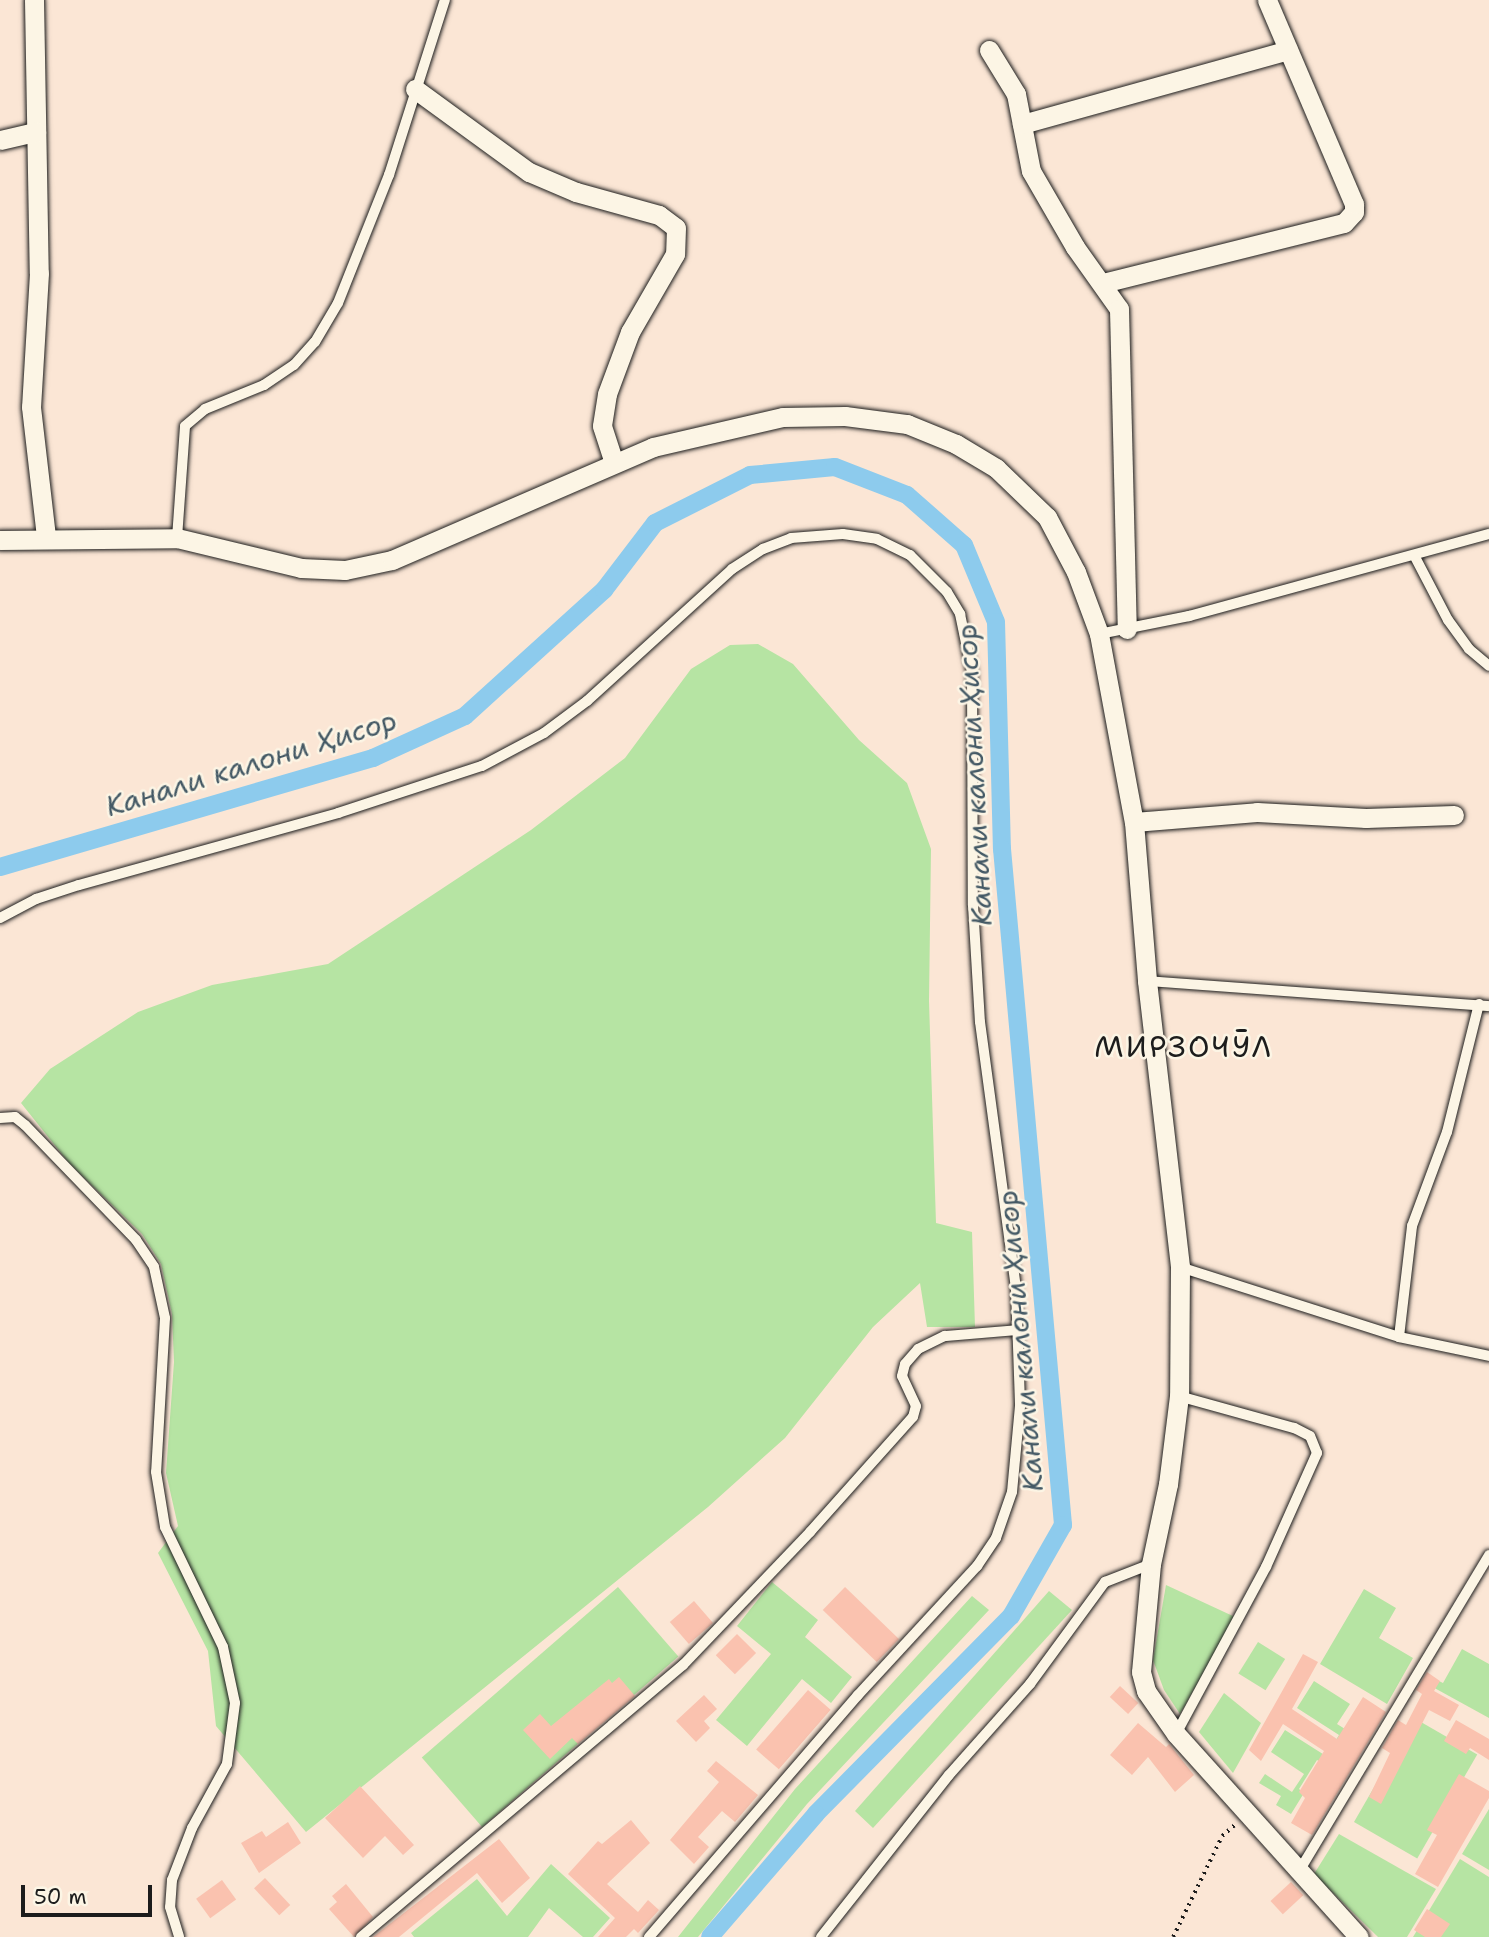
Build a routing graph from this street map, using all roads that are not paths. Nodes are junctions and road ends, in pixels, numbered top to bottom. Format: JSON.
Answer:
{"nodes":[{"id":1,"x":34,"y":0,"type":"edge"},
{"id":2,"x":445,"y":0,"type":"edge"},
{"id":3,"x":1267,"y":0,"type":"edge"},
{"id":4,"x":989,"y":50,"type":"dead end"},
{"id":5,"x":1288,"y":50,"type":"junction"},
{"id":6,"x":415,"y":89,"type":"junction"},
{"id":7,"x":1022,"y":124,"type":"junction"},
{"id":8,"x":36,"y":132,"type":"junction"},
{"id":9,"x":0,"y":140,"type":"edge"},
{"id":10,"x":1103,"y":283,"type":"junction"},
{"id":11,"x":614,"y":462,"type":"junction"},
{"id":12,"x":1489,"y":534,"type":"edge"},
{"id":13,"x":46,"y":536,"type":"junction"},
{"id":14,"x":177,"y":538,"type":"junction"},
{"id":15,"x":0,"y":540,"type":"edge"},
{"id":16,"x":1414,"y":555,"type":"junction"},
{"id":17,"x":1127,"y":629,"type":"junction"},
{"id":18,"x":1099,"y":634,"type":"junction"},
{"id":19,"x":1489,"y":666,"type":"edge"},
{"id":20,"x":1454,"y":815,"type":"dead end"},
{"id":21,"x":1134,"y":822,"type":"junction"},
{"id":22,"x":0,"y":918,"type":"edge"},
{"id":23,"x":1147,"y":981,"type":"junction"},
{"id":24,"x":1484,"y":1005,"type":"edge"},
{"id":25,"x":0,"y":1118,"type":"edge"},
{"id":26,"x":1180,"y":1266,"type":"junction"},
{"id":27,"x":1018,"y":1330,"type":"junction"},
{"id":28,"x":1399,"y":1337,"type":"junction"},
{"id":29,"x":1489,"y":1356,"type":"edge"},
{"id":30,"x":1179,"y":1396,"type":"junction"},
{"id":31,"x":1489,"y":1555,"type":"edge"},
{"id":32,"x":1151,"y":1564,"type":"junction"},
{"id":33,"x":1176,"y":1734,"type":"junction"},
{"id":34,"x":1297,"y":1873,"type":"junction"},
{"id":35,"x":179,"y":1937,"type":"edge"},
{"id":36,"x":361,"y":1937,"type":"edge"},
{"id":37,"x":649,"y":1937,"type":"edge"},
{"id":38,"x":821,"y":1937,"type":"edge"},
{"id":39,"x":1359,"y":1937,"type":"edge"}],
"edges":[{"from":1,"to":8,"type":"street"},
{"from":2,"to":6,"type":"lane"},
{"from":3,"to":5,"type":"street"},
{"from":4,"to":7,"type":"street"},
{"from":5,"to":7,"type":"street"},
{"from":5,"to":10,"type":"street"},
{"from":6,"to":11,"type":"street"},
{"from":6,"to":14,"type":"lane"},
{"from":7,"to":10,"type":"street"},
{"from":8,"to":9,"type":"street"},
{"from":8,"to":13,"type":"street"},
{"from":10,"to":17,"type":"street"},
{"from":11,"to":14,"type":"street"},
{"from":11,"to":18,"type":"street"},
{"from":12,"to":16,"type":"lane"},
{"from":13,"to":14,"type":"street"},
{"from":13,"to":15,"type":"street"},
{"from":16,"to":17,"type":"lane"},
{"from":16,"to":19,"type":"lane"},
{"from":17,"to":18,"type":"lane"},
{"from":18,"to":21,"type":"street"},
{"from":20,"to":21,"type":"street"},
{"from":21,"to":23,"type":"street"},
{"from":22,"to":27,"type":"lane"},
{"from":23,"to":24,"type":"lane"},
{"from":23,"to":26,"type":"street"},
{"from":24,"to":28,"type":"lane"},
{"from":25,"to":35,"type":"lane"},
{"from":26,"to":28,"type":"lane"},
{"from":26,"to":30,"type":"street"},
{"from":27,"to":36,"type":"lane"},
{"from":27,"to":37,"type":"lane"},
{"from":28,"to":29,"type":"lane"},
{"from":30,"to":32,"type":"street"},
{"from":30,"to":33,"type":"lane"},
{"from":31,"to":34,"type":"lane"},
{"from":32,"to":33,"type":"street"},
{"from":32,"to":38,"type":"lane"},
{"from":33,"to":34,"type":"street"},
{"from":34,"to":39,"type":"street"}]}
